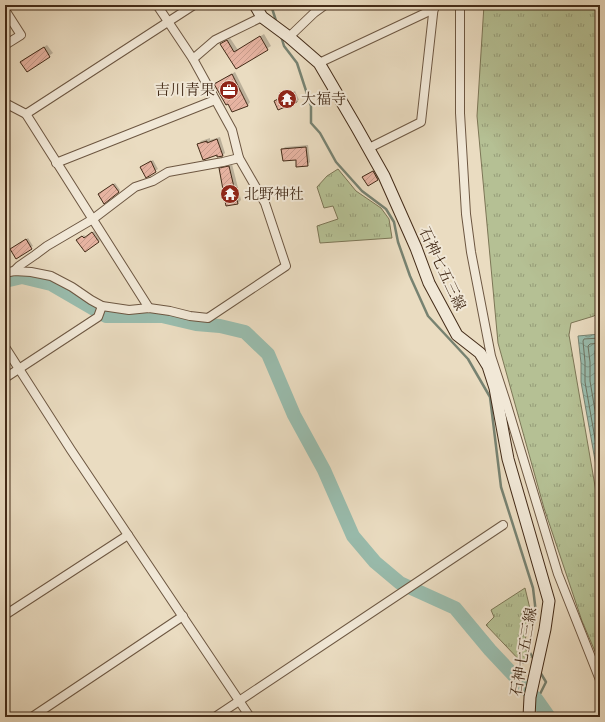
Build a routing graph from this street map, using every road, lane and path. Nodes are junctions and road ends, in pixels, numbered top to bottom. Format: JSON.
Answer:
{"nodes":[{"id":1,"x":13,"y":5,"type":"edge"},
{"id":2,"x":157,"y":5,"type":"edge"},
{"id":3,"x":194,"y":5,"type":"edge"},
{"id":4,"x":254,"y":5,"type":"edge"},
{"id":5,"x":325,"y":5,"type":"edge"},
{"id":6,"x":460,"y":5,"type":"edge"},
{"id":7,"x":434,"y":7,"type":"edge"},
{"id":8,"x":5,"y":10,"type":"edge"},
{"id":9,"x":262,"y":17,"type":"junction"},
{"id":10,"x":168,"y":22,"type":"junction"},
{"id":11,"x":289,"y":37,"type":"junction"},
{"id":12,"x":5,"y":45,"type":"edge"},
{"id":13,"x":193,"y":60,"type":"junction"},
{"id":14,"x":319,"y":63,"type":"junction"},
{"id":15,"x":215,"y":100,"type":"junction"},
{"id":16,"x":5,"y":103,"type":"edge"},
{"id":17,"x":26,"y":114,"type":"junction"},
{"id":18,"x":369,"y":148,"type":"junction"},
{"id":19,"x":239,"y":158,"type":"junction"},
{"id":20,"x":56,"y":163,"type":"junction"},
{"id":21,"x":93,"y":219,"type":"junction"},
{"id":22,"x":14,"y":271,"type":"junction"},
{"id":23,"x":5,"y":273,"type":"edge"},
{"id":24,"x":102,"y":307,"type":"junction"},
{"id":25,"x":149,"y":308,"type":"junction"},
{"id":26,"x":5,"y":347,"type":"edge"},
{"id":27,"x":19,"y":368,"type":"junction"},
{"id":28,"x":5,"y":378,"type":"edge"},
{"id":29,"x":503,"y":525,"type":"dead end"},
{"id":30,"x":128,"y":535,"type":"junction"},
{"id":31,"x":5,"y":615,"type":"edge"},
{"id":32,"x":183,"y":616,"type":"junction"},
{"id":33,"x":600,"y":680,"type":"edge"},
{"id":34,"x":239,"y":701,"type":"junction"},
{"id":35,"x":32,"y":717,"type":"edge"},
{"id":36,"x":215,"y":717,"type":"edge"},
{"id":37,"x":250,"y":717,"type":"edge"},
{"id":38,"x":529,"y":717,"type":"edge"}],
"edges":[{"from":1,"to":8,"type":"street"},
{"from":2,"to":10,"type":"street"},
{"from":3,"to":10,"type":"street"},
{"from":4,"to":9,"type":"main road","name":"石神七五三線"},
{"from":5,"to":11,"type":"street"},
{"from":6,"to":33,"type":"street"},
{"from":7,"to":14,"type":"street"},
{"from":7,"to":18,"type":"street"},
{"from":8,"to":12,"type":"street"},
{"from":9,"to":11,"type":"main road","name":"石神七五三線"},
{"from":9,"to":13,"type":"street"},
{"from":10,"to":13,"type":"street"},
{"from":10,"to":17,"type":"street"},
{"from":11,"to":14,"type":"main road","name":"石神七五三線"},
{"from":13,"to":15,"type":"street"},
{"from":14,"to":18,"type":"main road","name":"石神七五三線"},
{"from":15,"to":19,"type":"street"},
{"from":15,"to":20,"type":"street"},
{"from":16,"to":17,"type":"street"},
{"from":17,"to":20,"type":"street"},
{"from":18,"to":38,"type":"main road","name":"石神七五三線"},
{"from":19,"to":21,"type":"street"},
{"from":19,"to":25,"type":"street"},
{"from":20,"to":21,"type":"street"},
{"from":21,"to":22,"type":"street"},
{"from":21,"to":25,"type":"street"},
{"from":22,"to":23,"type":"street"},
{"from":22,"to":24,"type":"street"},
{"from":24,"to":25,"type":"street"},
{"from":24,"to":27,"type":"street"},
{"from":26,"to":27,"type":"street"},
{"from":27,"to":28,"type":"street"},
{"from":27,"to":30,"type":"street"},
{"from":29,"to":34,"type":"street"},
{"from":30,"to":31,"type":"street"},
{"from":30,"to":32,"type":"street"},
{"from":32,"to":34,"type":"street"},
{"from":32,"to":35,"type":"street"},
{"from":34,"to":36,"type":"street"},
{"from":34,"to":37,"type":"street"}]}
